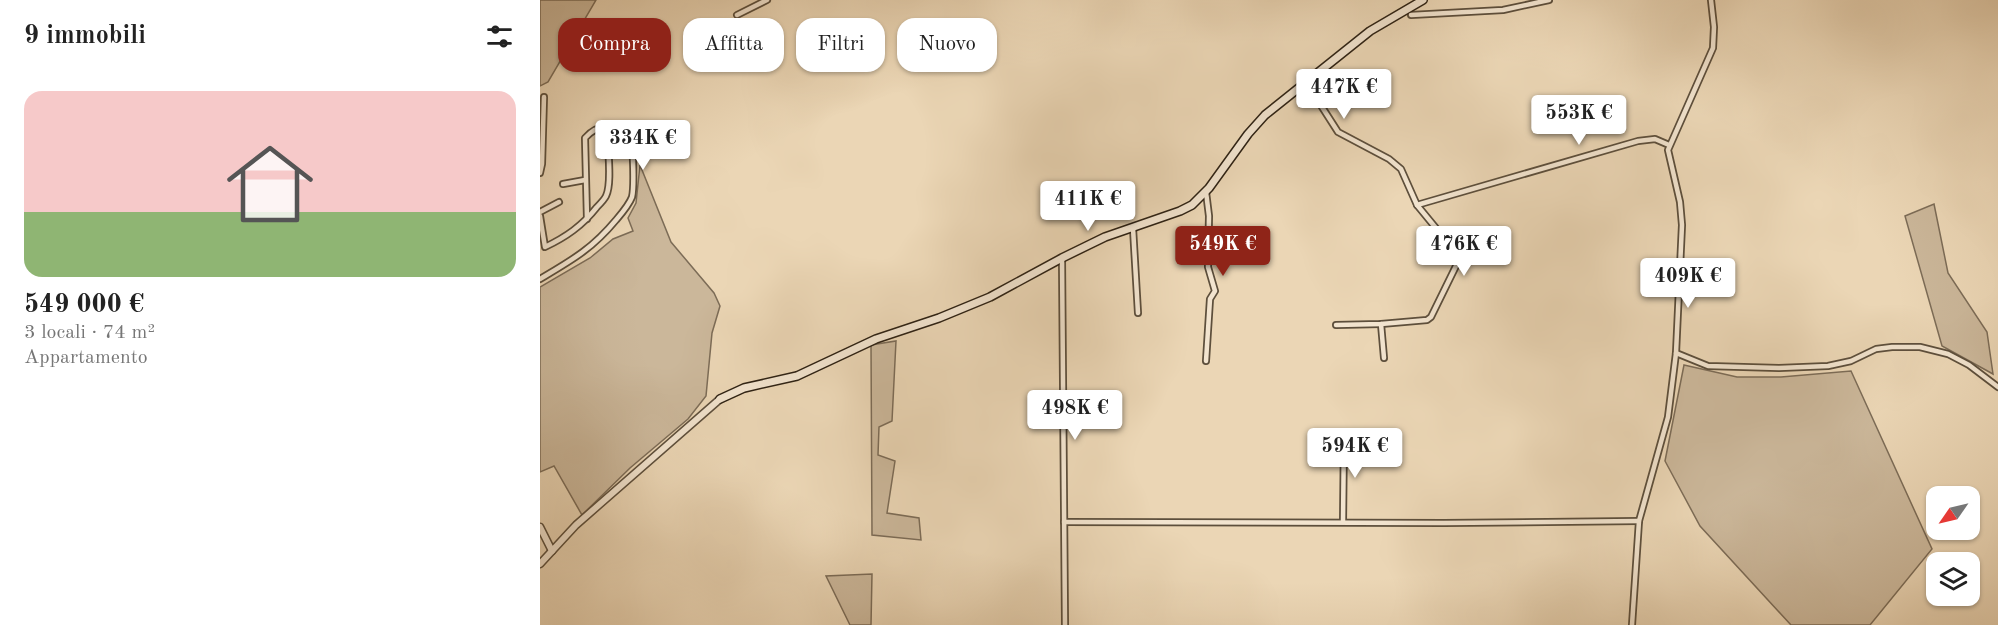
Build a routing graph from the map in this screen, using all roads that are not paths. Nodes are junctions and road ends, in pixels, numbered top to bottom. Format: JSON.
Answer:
{"nodes":[{"id":1,"x":767,"y":0,"type":"edge"},
{"id":2,"x":1423,"y":0,"type":"edge"},
{"id":3,"x":1549,"y":0,"type":"edge"},
{"id":4,"x":1712,"y":0,"type":"edge"},
{"id":5,"x":1414,"y":4,"type":"junction"},
{"id":6,"x":1420,"y":14,"type":"junction"},
{"id":7,"x":737,"y":15,"type":"dead end"},
{"id":8,"x":1411,"y":15,"type":"dead end"},
{"id":9,"x":1306,"y":82,"type":"junction"},
{"id":10,"x":544,"y":97,"type":"dead end"},
{"id":11,"x":608,"y":140,"type":"dead end"},
{"id":12,"x":1669,"y":146,"type":"junction"},
{"id":13,"x":540,"y":173,"type":"edge"},
{"id":14,"x":585,"y":180,"type":"junction"},
{"id":15,"x":563,"y":184,"type":"dead end"},
{"id":16,"x":1206,"y":192,"type":"junction"},
{"id":17,"x":560,"y":202,"type":"dead end"},
{"id":18,"x":1418,"y":205,"type":"junction"},
{"id":19,"x":540,"y":214,"type":"edge"},
{"id":20,"x":587,"y":219,"type":"junction"},
{"id":21,"x":1133,"y":228,"type":"junction"},
{"id":22,"x":1062,"y":258,"type":"junction"},
{"id":23,"x":540,"y":279,"type":"edge"},
{"id":24,"x":1138,"y":313,"type":"dead end"},
{"id":25,"x":1381,"y":324,"type":"junction"},
{"id":26,"x":1336,"y":325,"type":"dead end"},
{"id":27,"x":1676,"y":353,"type":"junction"},
{"id":28,"x":1384,"y":358,"type":"dead end"},
{"id":29,"x":1206,"y":361,"type":"dead end"},
{"id":30,"x":1998,"y":387,"type":"edge"},
{"id":31,"x":720,"y":399,"type":"joint"},
{"id":32,"x":1344,"y":435,"type":"dead end"},
{"id":33,"x":1639,"y":521,"type":"junction"},
{"id":34,"x":1064,"y":522,"type":"junction"},
{"id":35,"x":1343,"y":522,"type":"junction"},
{"id":36,"x":540,"y":527,"type":"edge"},
{"id":37,"x":552,"y":551,"type":"junction"},
{"id":38,"x":540,"y":564,"type":"edge"},
{"id":39,"x":1065,"y":625,"type":"edge"},
{"id":40,"x":1632,"y":625,"type":"edge"}],
"edges":[{"from":1,"to":7,"type":"street"},
{"from":2,"to":5,"type":"main road"},
{"from":3,"to":6,"type":"street"},
{"from":4,"to":12,"type":"street"},
{"from":5,"to":6,"type":"street"},
{"from":5,"to":9,"type":"main road"},
{"from":6,"to":8,"type":"street"},
{"from":9,"to":16,"type":"main road"},
{"from":9,"to":18,"type":"street"},
{"from":10,"to":13,"type":"street"},
{"from":11,"to":20,"type":"street"},
{"from":12,"to":18,"type":"street"},
{"from":12,"to":27,"type":"street"},
{"from":14,"to":15,"type":"street"},
{"from":14,"to":20,"type":"street"},
{"from":14,"to":23,"type":"street"},
{"from":16,"to":21,"type":"main road"},
{"from":16,"to":29,"type":"street"},
{"from":17,"to":19,"type":"street"},
{"from":18,"to":25,"type":"street"},
{"from":19,"to":20,"type":"street"},
{"from":21,"to":22,"type":"main road"},
{"from":21,"to":24,"type":"street"},
{"from":22,"to":31,"type":"main road"},
{"from":22,"to":34,"type":"street"},
{"from":25,"to":26,"type":"street"},
{"from":25,"to":28,"type":"street"},
{"from":27,"to":30,"type":"street"},
{"from":27,"to":33,"type":"street"},
{"from":31,"to":37,"type":"street"},
{"from":32,"to":35,"type":"street"},
{"from":33,"to":35,"type":"street"},
{"from":33,"to":40,"type":"street"},
{"from":34,"to":35,"type":"street"},
{"from":34,"to":39,"type":"street"},
{"from":36,"to":37,"type":"street"},
{"from":37,"to":38,"type":"street"}]}
